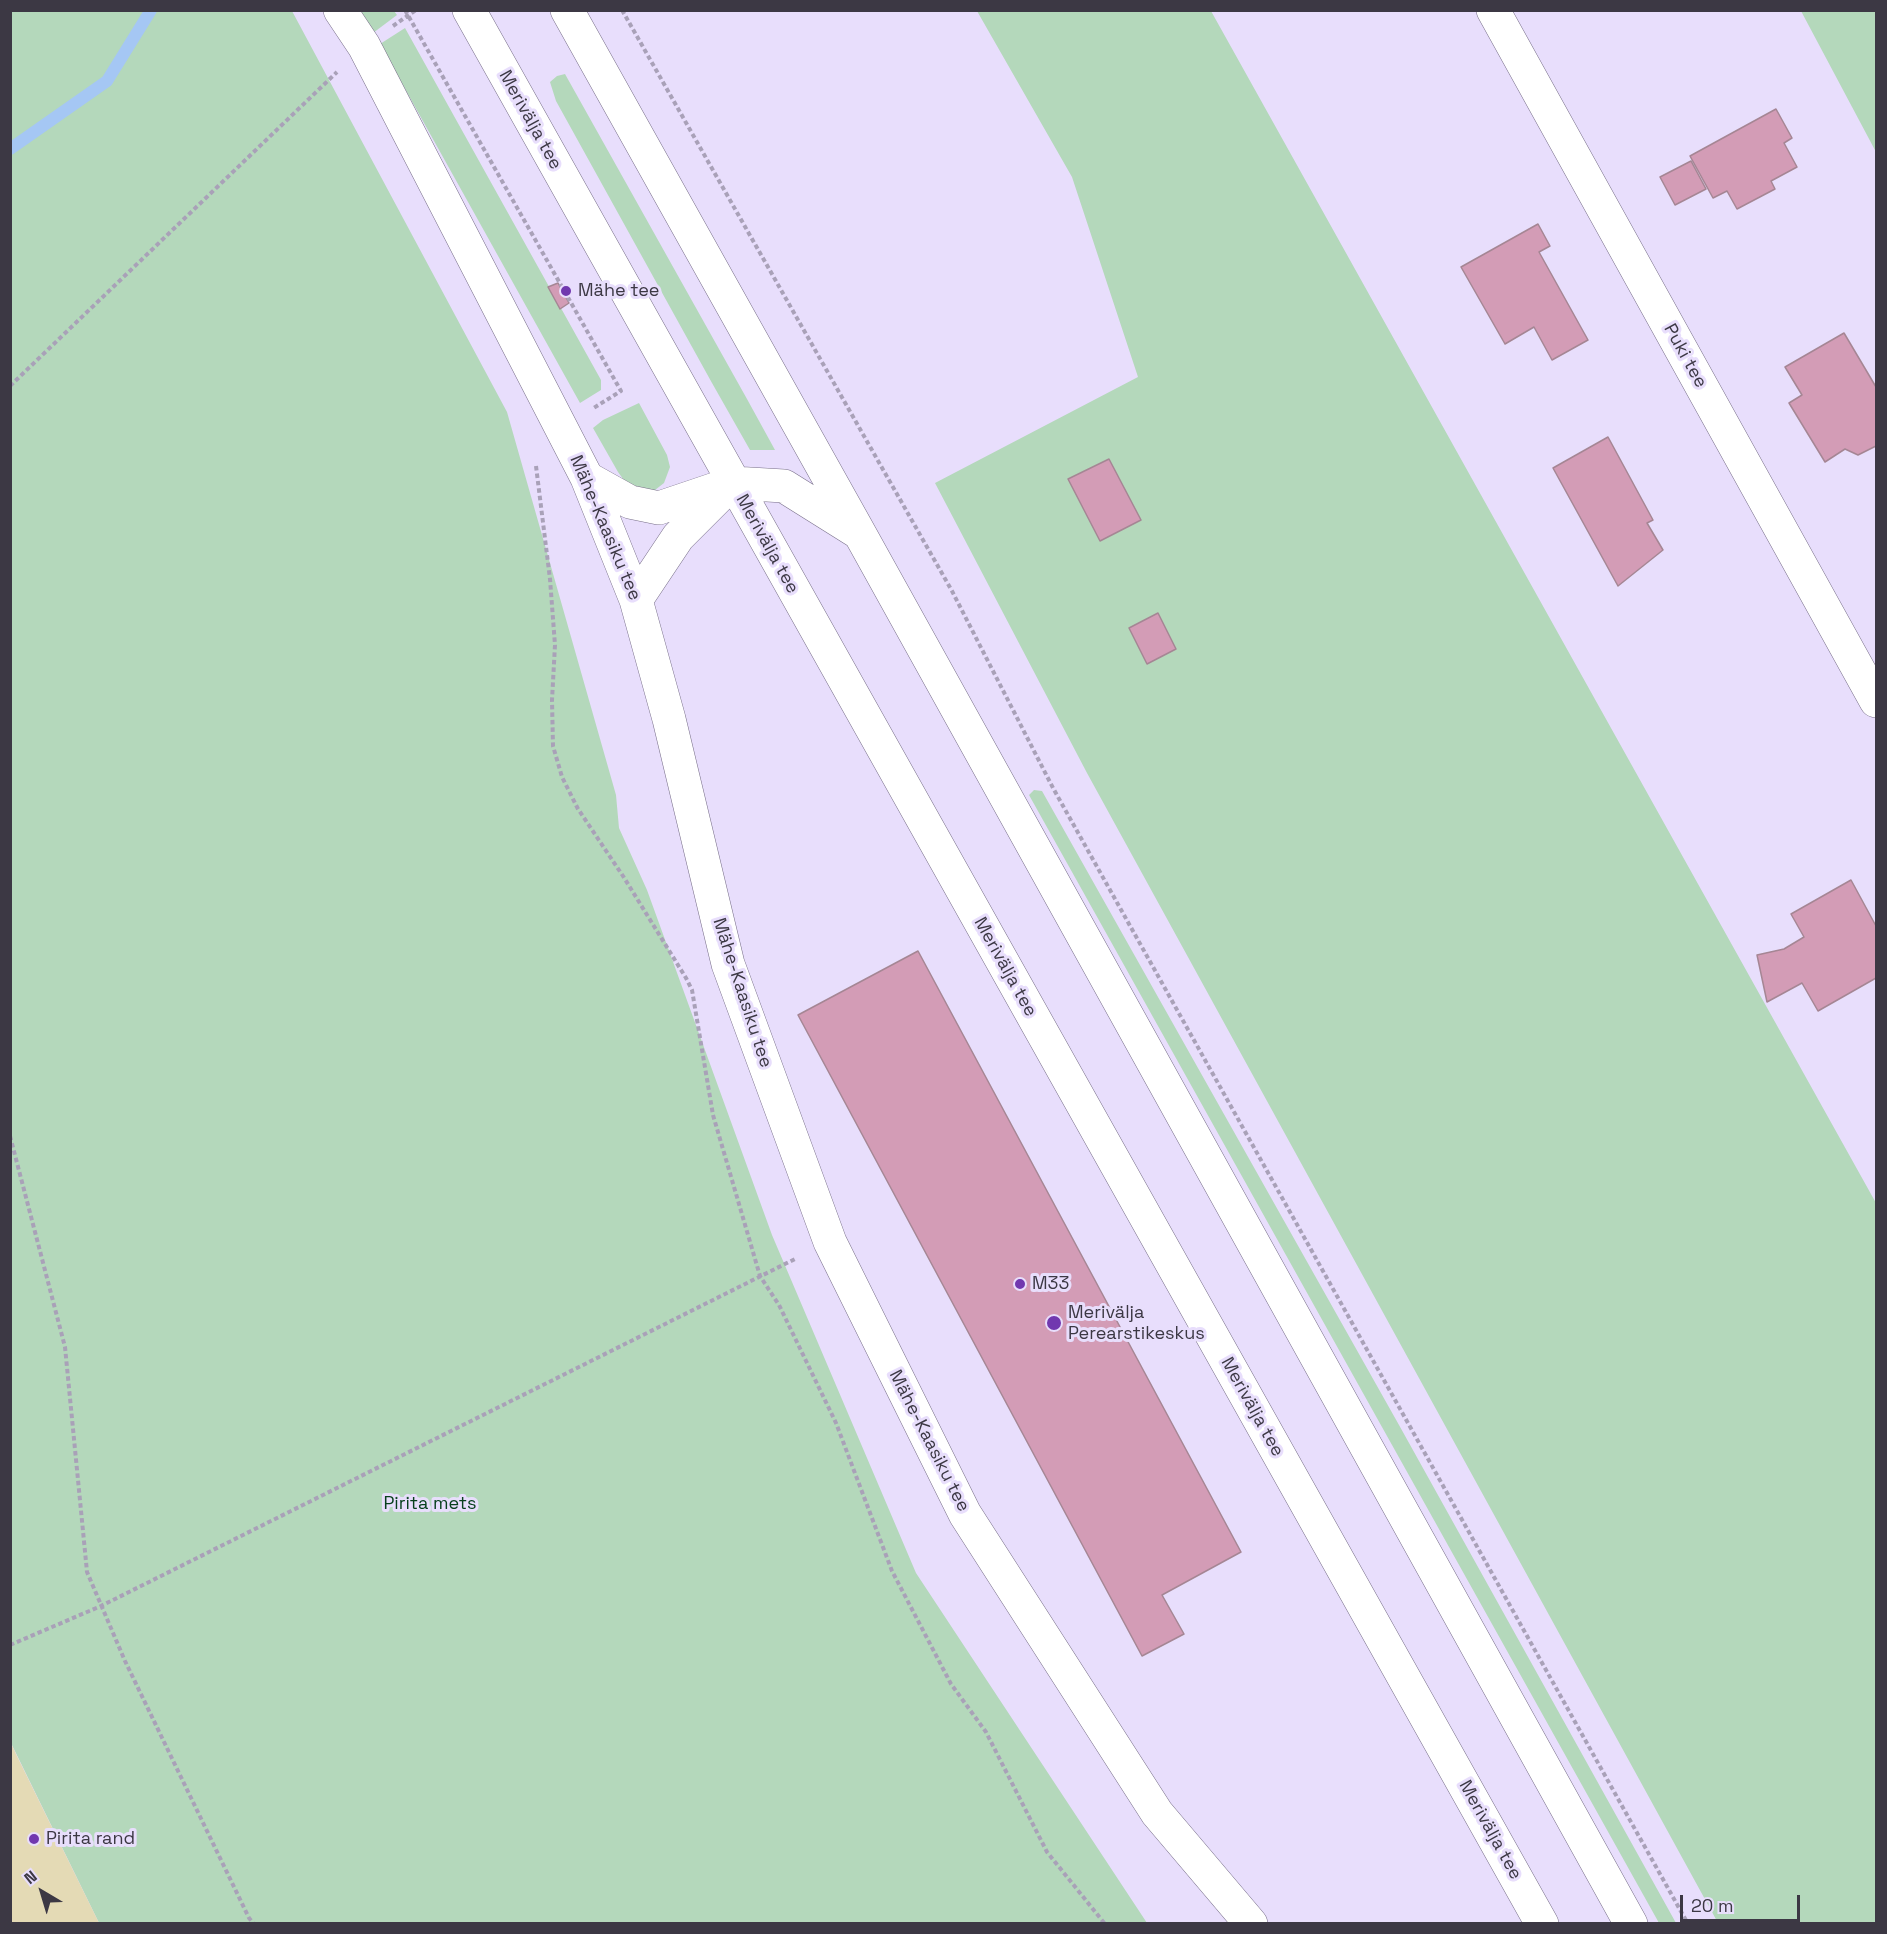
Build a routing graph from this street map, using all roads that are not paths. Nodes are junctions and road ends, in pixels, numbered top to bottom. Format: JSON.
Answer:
{"nodes":[{"id":1,"x":340,"y":10,"type":"edge"},
{"id":2,"x":567,"y":10,"type":"edge"},
{"id":3,"x":1493,"y":10,"type":"edge"},
{"id":4,"x":472,"y":12,"type":"edge"},
{"id":5,"x":587,"y":478,"type":"junction"},
{"id":6,"x":733,"y":483,"type":"junction"},
{"id":7,"x":860,"y":534,"type":"junction"},
{"id":8,"x":636,"y":600,"type":"junction"},
{"id":9,"x":1876,"y":701,"type":"edge"},
{"id":10,"x":1251,"y":1923,"type":"edge"},
{"id":11,"x":1542,"y":1923,"type":"edge"},
{"id":12,"x":1631,"y":1923,"type":"edge"}],
"edges":[{"from":1,"to":5,"type":"main road","name":"Mähe-Kaasiku tee"},
{"from":2,"to":7,"type":"main road"},
{"from":3,"to":9,"type":"main road","name":"Puki tee"},
{"from":4,"to":6,"type":"main road","name":"Merivälja tee"},
{"from":5,"to":6,"type":"main road"},
{"from":5,"to":8,"type":"main road","name":"Mähe-Kaasiku tee"},
{"from":6,"to":7,"type":"main road"},
{"from":6,"to":8,"type":"main road"},
{"from":6,"to":11,"type":"main road","name":"Merivälja tee"},
{"from":7,"to":12,"type":"main road"},
{"from":8,"to":10,"type":"main road","name":"Mähe-Kaasiku tee"}]}
